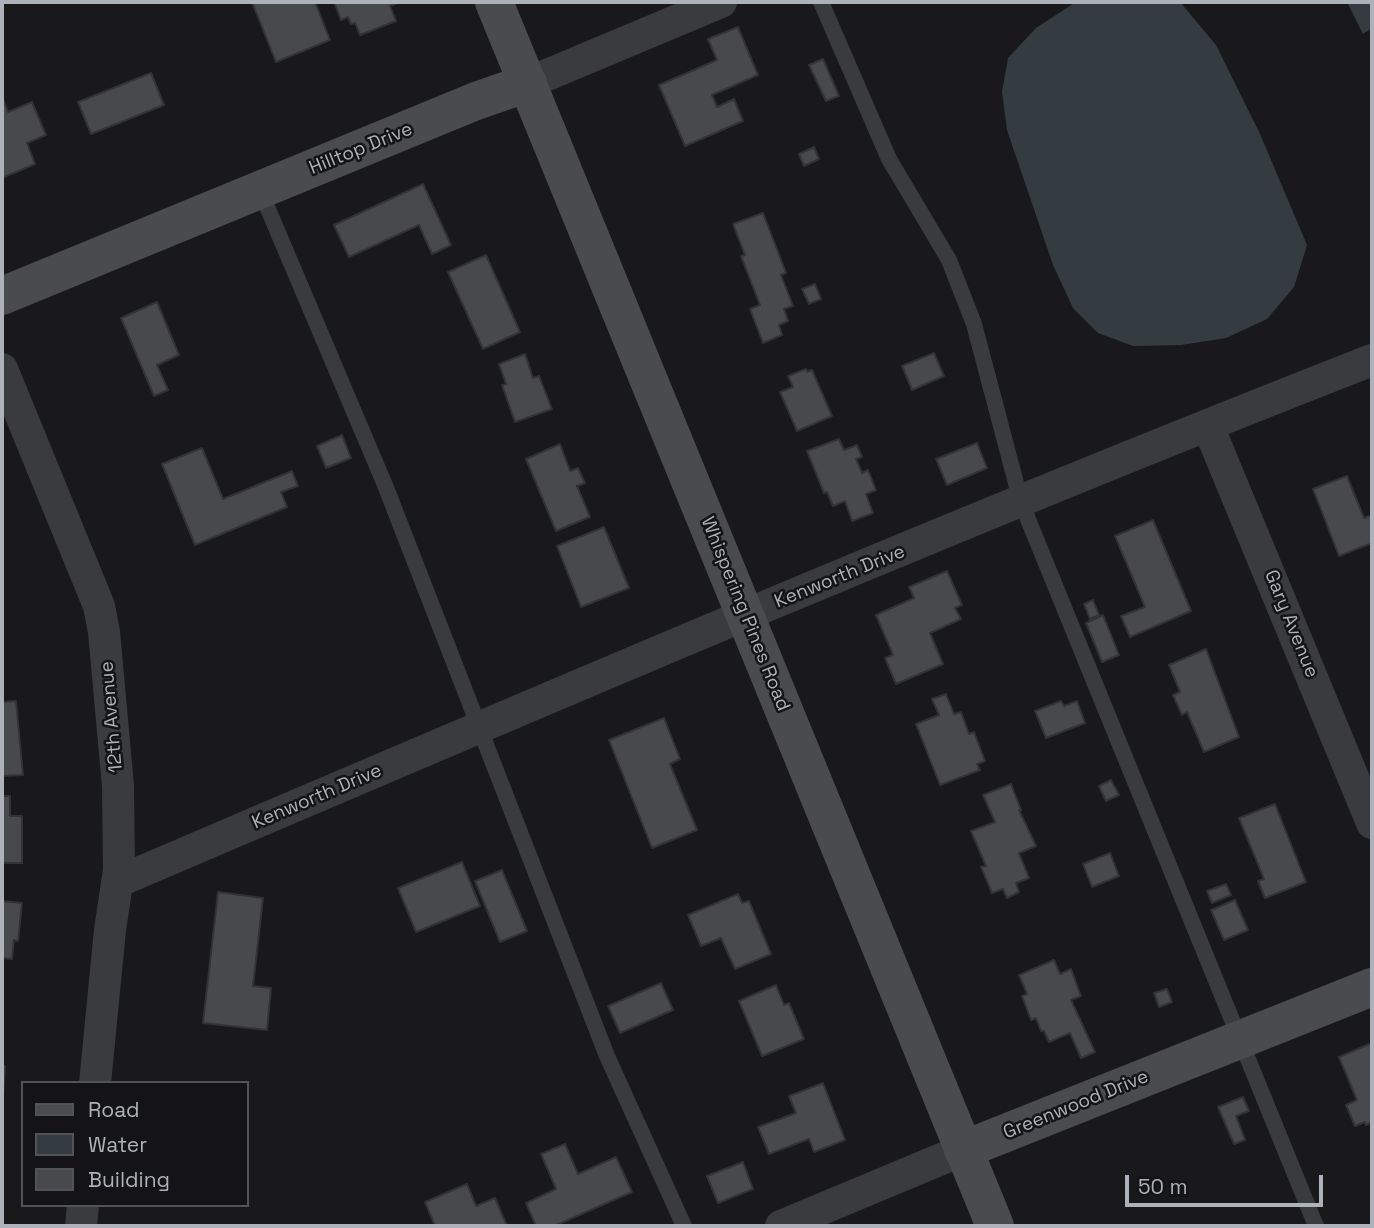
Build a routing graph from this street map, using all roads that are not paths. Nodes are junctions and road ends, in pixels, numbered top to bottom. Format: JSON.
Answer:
{"nodes":[{"id":1,"x":494,"y":2,"type":"edge"},
{"id":2,"x":721,"y":2,"type":"edge"},
{"id":3,"x":821,"y":2,"type":"edge"},
{"id":4,"x":528,"y":83,"type":"junction"},
{"id":5,"x":260,"y":190,"type":"junction"},
{"id":6,"x":2,"y":296,"type":"edge"},
{"id":7,"x":1372,"y":360,"type":"edge"},
{"id":8,"x":2,"y":369,"type":"edge"},
{"id":9,"x":1208,"y":426,"type":"junction"},
{"id":10,"x":1021,"y":502,"type":"junction"},
{"id":11,"x":747,"y":615,"type":"junction"},
{"id":12,"x":481,"y":727,"type":"junction"},
{"id":13,"x":1372,"y":822,"type":"edge"},
{"id":14,"x":117,"y":882,"type":"junction"},
{"id":15,"x":1372,"y":987,"type":"edge"},
{"id":16,"x":1239,"y":1040,"type":"junction"},
{"id":17,"x":95,"y":1081,"type":"edge"},
{"id":18,"x":963,"y":1150,"type":"junction"},
{"id":19,"x":83,"y":1207,"type":"edge"},
{"id":20,"x":81,"y":1226,"type":"edge"},
{"id":21,"x":684,"y":1226,"type":"edge"},
{"id":22,"x":781,"y":1226,"type":"edge"},
{"id":23,"x":995,"y":1226,"type":"edge"},
{"id":24,"x":1316,"y":1226,"type":"edge"}],
"edges":[{"from":1,"to":4,"type":"street","name":"Whispering Pines Road"},
{"from":2,"to":4,"type":"street","name":"Hilltop Drive"},
{"from":3,"to":10,"type":"lane"},
{"from":4,"to":5,"type":"street","name":"Hilltop Drive"},
{"from":4,"to":11,"type":"street","name":"Whispering Pines Road"},
{"from":5,"to":6,"type":"street","name":"Hilltop Drive"},
{"from":5,"to":12,"type":"lane"},
{"from":7,"to":9,"type":"street","name":"Kenworth Drive"},
{"from":8,"to":14,"type":"street","name":"12th Avenue"},
{"from":9,"to":10,"type":"street","name":"Kenworth Drive"},
{"from":9,"to":13,"type":"street","name":"Gary Avenue"},
{"from":10,"to":11,"type":"street","name":"Kenworth Drive"},
{"from":10,"to":16,"type":"lane"},
{"from":11,"to":12,"type":"street","name":"Kenworth Drive"},
{"from":11,"to":18,"type":"street","name":"Whispering Pines Road"},
{"from":12,"to":14,"type":"street","name":"Kenworth Drive"},
{"from":12,"to":21,"type":"lane"},
{"from":14,"to":17,"type":"street","name":"12th Avenue"},
{"from":15,"to":16,"type":"street","name":"Greenwood Drive"},
{"from":16,"to":18,"type":"street","name":"Greenwood Drive"},
{"from":16,"to":24,"type":"lane"},
{"from":18,"to":22,"type":"street","name":"Greenwood Drive"},
{"from":18,"to":23,"type":"street","name":"Whispering Pines Road"},
{"from":19,"to":20,"type":"street"}]}
